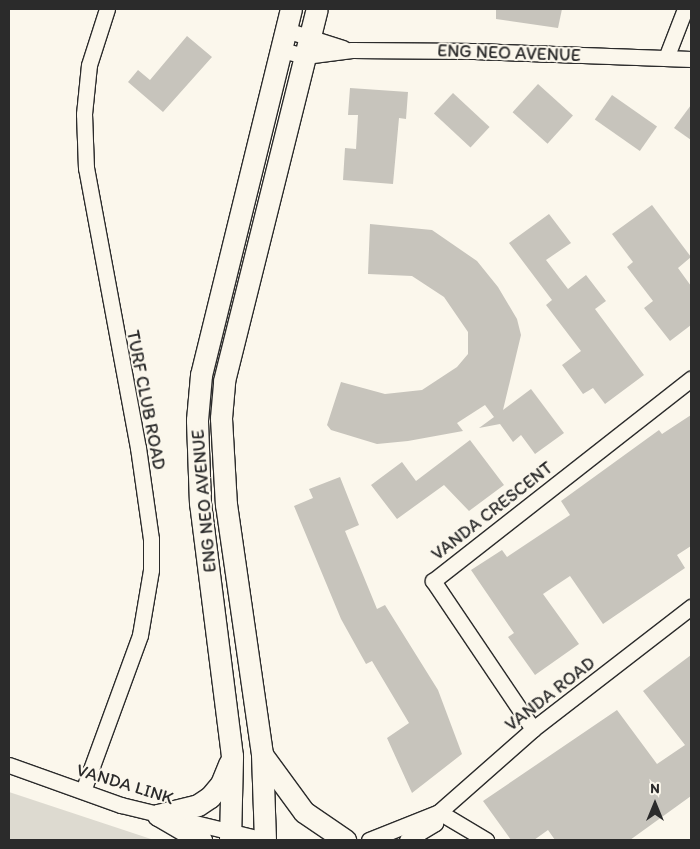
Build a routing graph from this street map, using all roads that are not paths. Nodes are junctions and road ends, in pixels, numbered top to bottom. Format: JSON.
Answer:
{"nodes":[{"id":1,"x":107,"y":9,"type":"edge"},
{"id":2,"x":291,"y":9,"type":"edge"},
{"id":3,"x":317,"y":9,"type":"edge"},
{"id":4,"x":685,"y":9,"type":"edge"},
{"id":5,"x":283,"y":40,"type":"junction"},
{"id":6,"x":308,"y":47,"type":"junction"},
{"id":7,"x":666,"y":58,"type":"junction"},
{"id":8,"x":691,"y":59,"type":"edge"},
{"id":9,"x":224,"y":283,"type":"junction"},
{"id":10,"x":248,"y":289,"type":"junction"},
{"id":11,"x":691,"y":379,"type":"edge"},
{"id":12,"x":691,"y":607,"type":"edge"},
{"id":13,"x":532,"y":730,"type":"junction"},
{"id":14,"x":262,"y":754,"type":"junction"},
{"id":15,"x":232,"y":756,"type":"junction"},
{"id":16,"x":9,"y":765,"type":"edge"},
{"id":17,"x":83,"y":792,"type":"junction"},
{"id":18,"x":438,"y":813,"type":"junction"},
{"id":19,"x":158,"y":815,"type":"junction"},
{"id":20,"x":231,"y":836,"type":"edge"},
{"id":21,"x":201,"y":840,"type":"edge"},
{"id":22,"x":265,"y":840,"type":"edge"},
{"id":23,"x":346,"y":840,"type":"edge"},
{"id":24,"x":369,"y":840,"type":"edge"},
{"id":25,"x":407,"y":840,"type":"edge"},
{"id":26,"x":486,"y":840,"type":"edge"}],
"edges":[{"from":1,"to":17,"type":"street","name":"TURF CLUB ROAD"},
{"from":2,"to":5,"type":"main road","name":"ENG NEO AVENUE"},
{"from":3,"to":6,"type":"main road","name":"ENG NEO AVENUE"},
{"from":4,"to":7,"type":"street"},
{"from":5,"to":6,"type":"street","name":"ENG NEO AVENUE"},
{"from":5,"to":6,"type":"street","name":"ENG NEO AVENUE"},
{"from":5,"to":9,"type":"main road","name":"ENG NEO AVENUE"},
{"from":6,"to":7,"type":"street","name":"ENG NEO AVENUE"},
{"from":6,"to":10,"type":"main road","name":"ENG NEO AVENUE"},
{"from":7,"to":8,"type":"street","name":"ENG NEO AVENUE"},
{"from":9,"to":10,"type":"street"},
{"from":9,"to":15,"type":"main road","name":"ENG NEO AVENUE"},
{"from":10,"to":14,"type":"main road","name":"ENG NEO AVENUE"},
{"from":11,"to":13,"type":"street","name":"VANDA CRESCENT"},
{"from":12,"to":13,"type":"street","name":"VANDA ROAD"},
{"from":13,"to":18,"type":"street","name":"VANDA ROAD"},
{"from":14,"to":22,"type":"main road","name":"ENG NEO AVENUE"},
{"from":14,"to":23,"type":"main road"},
{"from":15,"to":19,"type":"main road"},
{"from":15,"to":20,"type":"main road","name":"ENG NEO AVENUE"},
{"from":16,"to":17,"type":"street","name":"VANDA LINK"},
{"from":17,"to":19,"type":"street","name":"VANDA LINK"},
{"from":18,"to":24,"type":"street","name":"VANDA ROAD"},
{"from":18,"to":25,"type":"street","name":"VANDA ROAD"},
{"from":18,"to":26,"type":"street"},
{"from":19,"to":20,"type":"street","name":"VANDA LINK"},
{"from":19,"to":21,"type":"main road"},
{"from":20,"to":22,"type":"street"}]}
